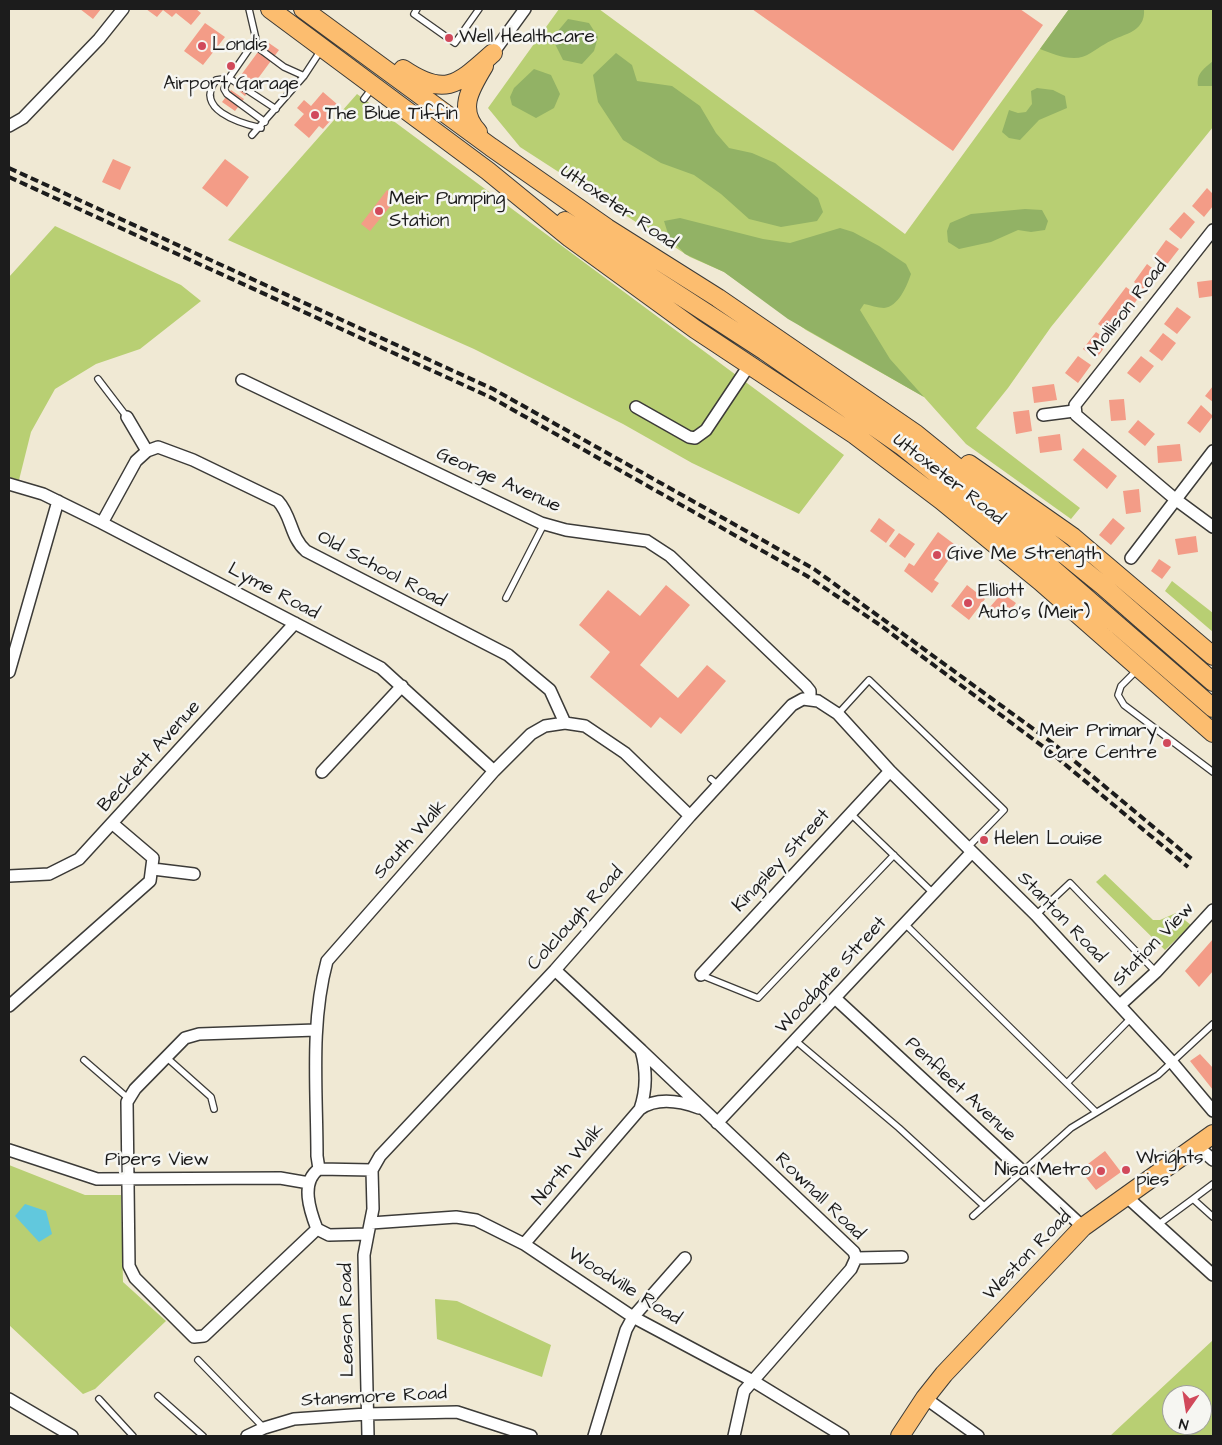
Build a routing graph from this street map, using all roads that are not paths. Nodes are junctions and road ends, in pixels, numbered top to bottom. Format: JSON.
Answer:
{"nodes":[{"id":1,"x":123,"y":9,"type":"edge"},
{"id":2,"x":249,"y":9,"type":"edge"},
{"id":3,"x":270,"y":9,"type":"edge"},
{"id":4,"x":303,"y":9,"type":"edge"},
{"id":5,"x":312,"y":9,"type":"edge"},
{"id":6,"x":417,"y":9,"type":"edge"},
{"id":7,"x":479,"y":9,"type":"edge"},
{"id":8,"x":526,"y":9,"type":"edge"},
{"id":9,"x":253,"y":44,"type":"junction"},
{"id":10,"x":322,"y":48,"type":"junction"},
{"id":11,"x":493,"y":53,"type":"junction"},
{"id":12,"x":304,"y":76,"type":"junction"},
{"id":13,"x":229,"y":78,"type":"junction"},
{"id":14,"x":375,"y":85,"type":"junction"},
{"id":15,"x":364,"y":99,"type":"dead end"},
{"id":16,"x":276,"y":109,"type":"junction"},
{"id":17,"x":265,"y":122,"type":"junction"},
{"id":18,"x":9,"y":126,"type":"edge"},
{"id":19,"x":260,"y":128,"type":"junction"},
{"id":20,"x":252,"y":135,"type":"dead end"},
{"id":21,"x":491,"y":148,"type":"junction"},
{"id":22,"x":488,"y":172,"type":"junction"},
{"id":23,"x":1213,"y":230,"type":"edge"},
{"id":24,"x":1204,"y":242,"type":"junction"},
{"id":25,"x":1213,"y":250,"type":"edge"},
{"id":26,"x":743,"y":360,"type":"junction"},
{"id":27,"x":98,"y":379,"type":"dead end"},
{"id":28,"x":242,"y":380,"type":"dead end"},
{"id":29,"x":636,"y":407,"type":"dead end"},
{"id":30,"x":1074,"y":411,"type":"junction"},
{"id":31,"x":1043,"y":415,"type":"dead end"},
{"id":32,"x":127,"y":418,"type":"joint"},
{"id":33,"x":916,"y":434,"type":"junction"},
{"id":34,"x":1213,"y":451,"type":"edge"},
{"id":35,"x":147,"y":452,"type":"junction"},
{"id":36,"x":9,"y":484,"type":"edge"},
{"id":37,"x":1175,"y":499,"type":"junction"},
{"id":38,"x":58,"y":502,"type":"junction"},
{"id":39,"x":102,"y":523,"type":"junction"},
{"id":40,"x":544,"y":524,"type":"junction"},
{"id":41,"x":1213,"y":527,"type":"edge"},
{"id":42,"x":1130,"y":558,"type":"dead end"},
{"id":43,"x":506,"y":598,"type":"dead end"},
{"id":44,"x":295,"y":623,"type":"junction"},
{"id":45,"x":14,"y":632,"type":"edge"},
{"id":46,"x":1213,"y":656,"type":"edge"},
{"id":47,"x":1139,"y":667,"type":"junction"},
{"id":48,"x":9,"y":672,"type":"edge"},
{"id":49,"x":1213,"y":682,"type":"edge"},
{"id":50,"x":402,"y":686,"type":"junction"},
{"id":51,"x":810,"y":699,"type":"junction"},
{"id":52,"x":1213,"y":708,"type":"edge"},
{"id":53,"x":838,"y":714,"type":"junction"},
{"id":54,"x":565,"y":723,"type":"junction"},
{"id":55,"x":1213,"y":733,"type":"edge"},
{"id":56,"x":494,"y":771,"type":"junction"},
{"id":57,"x":890,"y":771,"type":"junction"},
{"id":58,"x":322,"y":772,"type":"dead end"},
{"id":59,"x":1213,"y":772,"type":"edge"},
{"id":60,"x":850,"y":813,"type":"junction"},
{"id":61,"x":690,"y":816,"type":"junction"},
{"id":62,"x":114,"y":824,"type":"junction"},
{"id":63,"x":970,"y":850,"type":"junction"},
{"id":64,"x":894,"y":855,"type":"junction"},
{"id":65,"x":153,"y":869,"type":"junction"},
{"id":66,"x":194,"y":874,"type":"dead end"},
{"id":67,"x":9,"y":876,"type":"edge"},
{"id":68,"x":934,"y":893,"type":"junction"},
{"id":69,"x":1213,"y":910,"type":"edge"},
{"id":70,"x":1036,"y":915,"type":"junction"},
{"id":71,"x":905,"y":924,"type":"junction"},
{"id":72,"x":555,"y":970,"type":"junction"},
{"id":73,"x":1156,"y":972,"type":"junction"},
{"id":74,"x":701,"y":975,"type":"joint"},
{"id":75,"x":836,"y":999,"type":"junction"},
{"id":76,"x":1120,"y":1005,"type":"junction"},
{"id":77,"x":9,"y":1006,"type":"edge"},
{"id":78,"x":1131,"y":1018,"type":"junction"},
{"id":79,"x":1213,"y":1024,"type":"edge"},
{"id":80,"x":316,"y":1030,"type":"junction"},
{"id":81,"x":796,"y":1041,"type":"junction"},
{"id":82,"x":641,"y":1050,"type":"junction"},
{"id":83,"x":166,"y":1057,"type":"junction"},
{"id":84,"x":84,"y":1060,"type":"dead end"},
{"id":85,"x":1171,"y":1061,"type":"junction"},
{"id":86,"x":1068,"y":1082,"type":"junction"},
{"id":87,"x":129,"y":1099,"type":"junction"},
{"id":88,"x":214,"y":1109,"type":"dead end"},
{"id":89,"x":640,"y":1109,"type":"junction"},
{"id":90,"x":703,"y":1109,"type":"junction"},
{"id":91,"x":1213,"y":1111,"type":"edge"},
{"id":92,"x":1096,"y":1112,"type":"junction"},
{"id":93,"x":717,"y":1123,"type":"junction"},
{"id":94,"x":1213,"y":1134,"type":"edge"},
{"id":95,"x":1196,"y":1146,"type":"junction"},
{"id":96,"x":9,"y":1150,"type":"edge"},
{"id":97,"x":1213,"y":1160,"type":"edge"},
{"id":98,"x":320,"y":1169,"type":"junction"},
{"id":99,"x":372,"y":1170,"type":"junction"},
{"id":100,"x":1022,"y":1172,"type":"junction"},
{"id":101,"x":129,"y":1178,"type":"junction"},
{"id":102,"x":309,"y":1183,"type":"junction"},
{"id":103,"x":1213,"y":1184,"type":"edge"},
{"id":104,"x":1127,"y":1197,"type":"junction"},
{"id":105,"x":1193,"y":1199,"type":"junction"},
{"id":106,"x":984,"y":1205,"type":"junction"},
{"id":107,"x":974,"y":1216,"type":"dead end"},
{"id":108,"x":1213,"y":1217,"type":"edge"},
{"id":109,"x":1159,"y":1224,"type":"junction"},
{"id":110,"x":1083,"y":1226,"type":"junction"},
{"id":111,"x":370,"y":1228,"type":"junction"},
{"id":112,"x":316,"y":1229,"type":"junction"},
{"id":113,"x":524,"y":1244,"type":"junction"},
{"id":114,"x":902,"y":1256,"type":"dead end"},
{"id":115,"x":685,"y":1258,"type":"dead end"},
{"id":116,"x":856,"y":1258,"type":"junction"},
{"id":117,"x":1213,"y":1275,"type":"edge"},
{"id":118,"x":633,"y":1317,"type":"junction"},
{"id":119,"x":198,"y":1360,"type":"dead end"},
{"id":120,"x":753,"y":1381,"type":"junction"},
{"id":121,"x":158,"y":1396,"type":"dead end"},
{"id":122,"x":925,"y":1398,"type":"junction"},
{"id":123,"x":9,"y":1399,"type":"edge"},
{"id":124,"x":98,"y":1399,"type":"dead end"},
{"id":125,"x":366,"y":1414,"type":"junction"},
{"id":126,"x":264,"y":1428,"type":"junction"},
{"id":127,"x":72,"y":1436,"type":"edge"},
{"id":128,"x":132,"y":1436,"type":"edge"},
{"id":129,"x":203,"y":1436,"type":"edge"},
{"id":130,"x":247,"y":1436,"type":"edge"},
{"id":131,"x":368,"y":1436,"type":"edge"},
{"id":132,"x":532,"y":1436,"type":"edge"},
{"id":133,"x":594,"y":1436,"type":"edge"},
{"id":134,"x":734,"y":1436,"type":"edge"},
{"id":135,"x":844,"y":1436,"type":"edge"},
{"id":136,"x":900,"y":1436,"type":"edge"},
{"id":137,"x":978,"y":1436,"type":"edge"}],
"edges":[{"from":1,"to":18,"type":"street"},
{"from":2,"to":9,"type":"lane"},
{"from":3,"to":10,"type":"highway"},
{"from":4,"to":21,"type":"highway","name":"Uttoxeter Road"},
{"from":5,"to":11,"type":"highway"},
{"from":6,"to":7,"type":"lane"},
{"from":8,"to":11,"type":"street"},
{"from":9,"to":12,"type":"lane"},
{"from":9,"to":13,"type":"lane"},
{"from":10,"to":12,"type":"lane"},
{"from":10,"to":14,"type":"highway"},
{"from":11,"to":21,"type":"highway"},
{"from":12,"to":16,"type":"lane"},
{"from":13,"to":16,"type":"lane"},
{"from":13,"to":17,"type":"lane"},
{"from":13,"to":19,"type":"lane"},
{"from":14,"to":15,"type":"lane"},
{"from":14,"to":22,"type":"highway"},
{"from":16,"to":17,"type":"lane"},
{"from":17,"to":19,"type":"lane"},
{"from":19,"to":20,"type":"lane"},
{"from":21,"to":33,"type":"highway","name":"Uttoxeter Road"},
{"from":22,"to":26,"type":"highway","name":"Uttoxeter Road"},
{"from":22,"to":52,"type":"highway"},
{"from":23,"to":24,"type":"street","name":"Mollison Road"},
{"from":24,"to":25,"type":"street"},
{"from":24,"to":30,"type":"street","name":"Mollison Road"},
{"from":26,"to":29,"type":"street"},
{"from":26,"to":47,"type":"highway","name":"Uttoxeter Road"},
{"from":27,"to":32,"type":"lane"},
{"from":28,"to":40,"type":"street","name":"George Avenue"},
{"from":30,"to":31,"type":"street"},
{"from":30,"to":37,"type":"street"},
{"from":32,"to":35,"type":"street"},
{"from":33,"to":46,"type":"highway"},
{"from":33,"to":49,"type":"highway"},
{"from":34,"to":37,"type":"street"},
{"from":35,"to":39,"type":"street"},
{"from":35,"to":54,"type":"street","name":"Old School Road"},
{"from":36,"to":38,"type":"street","name":"Lyme Road"},
{"from":37,"to":41,"type":"street"},
{"from":37,"to":42,"type":"street"},
{"from":38,"to":39,"type":"street","name":"Lyme Road"},
{"from":38,"to":45,"type":"street"},
{"from":39,"to":44,"type":"street","name":"Lyme Road"},
{"from":40,"to":43,"type":"lane"},
{"from":40,"to":51,"type":"street","name":"George Avenue"},
{"from":44,"to":50,"type":"street","name":"Lyme Road"},
{"from":44,"to":62,"type":"street","name":"Beckett Avenue"},
{"from":45,"to":48,"type":"street"},
{"from":47,"to":55,"type":"highway","name":"Uttoxeter Road"},
{"from":47,"to":59,"type":"lane"},
{"from":50,"to":56,"type":"street","name":"Lyme Road"},
{"from":50,"to":58,"type":"street"},
{"from":51,"to":53,"type":"street","name":"Stanton Road"},
{"from":51,"to":61,"type":"street","name":"Colclough Road"},
{"from":53,"to":57,"type":"street","name":"Stanton Road"},
{"from":53,"to":63,"type":"lane"},
{"from":54,"to":56,"type":"street","name":"South Walk"},
{"from":54,"to":61,"type":"street","name":"South Walk"},
{"from":56,"to":80,"type":"street","name":"South Walk"},
{"from":57,"to":60,"type":"street","name":"Kingsley Street"},
{"from":57,"to":63,"type":"street","name":"Stanton Road"},
{"from":60,"to":64,"type":"lane"},
{"from":60,"to":74,"type":"street","name":"Kingsley Street"},
{"from":61,"to":72,"type":"street","name":"Colclough Road"},
{"from":62,"to":65,"type":"street"},
{"from":62,"to":67,"type":"street","name":"Beckett Avenue"},
{"from":63,"to":68,"type":"street","name":"Woodgate Street"},
{"from":63,"to":70,"type":"street","name":"Stanton Road"},
{"from":64,"to":68,"type":"lane"},
{"from":64,"to":74,"type":"lane"},
{"from":65,"to":66,"type":"street"},
{"from":65,"to":77,"type":"street"},
{"from":68,"to":71,"type":"street","name":"Woodgate Street"},
{"from":69,"to":73,"type":"street","name":"Station View"},
{"from":70,"to":73,"type":"lane"},
{"from":70,"to":76,"type":"street","name":"Stanton Road"},
{"from":71,"to":75,"type":"street","name":"Woodgate Street"},
{"from":71,"to":86,"type":"lane"},
{"from":72,"to":82,"type":"street"},
{"from":72,"to":99,"type":"street","name":"Colclough Road"},
{"from":73,"to":76,"type":"street","name":"Station View"},
{"from":75,"to":81,"type":"street","name":"Woodgate Street"},
{"from":75,"to":100,"type":"street","name":"Penfleet Avenue"},
{"from":76,"to":78,"type":"street","name":"Stanton Road"},
{"from":78,"to":85,"type":"street","name":"Stanton Road"},
{"from":78,"to":86,"type":"lane"},
{"from":79,"to":85,"type":"lane"},
{"from":80,"to":83,"type":"street"},
{"from":80,"to":98,"type":"street","name":"South Walk"},
{"from":81,"to":93,"type":"street","name":"Woodgate Street"},
{"from":81,"to":106,"type":"lane"},
{"from":82,"to":89,"type":"street","name":"North Walk"},
{"from":82,"to":90,"type":"street","name":"Rownall Road"},
{"from":83,"to":87,"type":"street"},
{"from":83,"to":88,"type":"lane"},
{"from":84,"to":87,"type":"lane"},
{"from":85,"to":91,"type":"street","name":"Stanton Road"},
{"from":85,"to":92,"type":"lane"},
{"from":86,"to":92,"type":"lane"},
{"from":87,"to":101,"type":"street"},
{"from":89,"to":90,"type":"street"},
{"from":89,"to":113,"type":"street","name":"North Walk"},
{"from":90,"to":93,"type":"street","name":"Rownall Road"},
{"from":92,"to":100,"type":"lane"},
{"from":93,"to":116,"type":"street","name":"Rownall Road"},
{"from":94,"to":95,"type":"highway","name":"Weston Road"},
{"from":95,"to":97,"type":"street"},
{"from":95,"to":104,"type":"highway","name":"Weston Road"},
{"from":96,"to":101,"type":"street","name":"Pipers View"},
{"from":98,"to":99,"type":"street"},
{"from":98,"to":102,"type":"street"},
{"from":99,"to":111,"type":"street"},
{"from":100,"to":106,"type":"lane"},
{"from":100,"to":110,"type":"street","name":"Penfleet Avenue"},
{"from":101,"to":102,"type":"street","name":"Pipers View"},
{"from":101,"to":112,"type":"street"},
{"from":102,"to":112,"type":"street"},
{"from":103,"to":105,"type":"lane"},
{"from":104,"to":109,"type":"street"},
{"from":104,"to":110,"type":"highway","name":"Weston Road"},
{"from":105,"to":108,"type":"lane"},
{"from":105,"to":109,"type":"lane"},
{"from":106,"to":107,"type":"lane"},
{"from":109,"to":117,"type":"street"},
{"from":110,"to":122,"type":"highway","name":"Weston Road"},
{"from":111,"to":112,"type":"street"},
{"from":111,"to":113,"type":"street","name":"Woodville Road"},
{"from":111,"to":125,"type":"street","name":"Leason Road"},
{"from":113,"to":118,"type":"street","name":"Woodville Road"},
{"from":114,"to":116,"type":"street"},
{"from":115,"to":118,"type":"street"},
{"from":116,"to":120,"type":"street","name":"Rownall Road"},
{"from":118,"to":120,"type":"street","name":"Woodville Road"},
{"from":118,"to":133,"type":"street"},
{"from":119,"to":126,"type":"lane"},
{"from":120,"to":134,"type":"street","name":"Rownall Road"},
{"from":120,"to":135,"type":"street","name":"Woodville Road"},
{"from":121,"to":129,"type":"lane"},
{"from":122,"to":136,"type":"highway","name":"Weston Road"},
{"from":122,"to":137,"type":"street"},
{"from":123,"to":127,"type":"street"},
{"from":124,"to":128,"type":"lane"},
{"from":125,"to":126,"type":"street","name":"Stansmore Road"},
{"from":125,"to":131,"type":"street","name":"Leason Road"},
{"from":125,"to":132,"type":"street","name":"Stansmore Road"},
{"from":126,"to":130,"type":"street","name":"Stansmore Road"}]}
